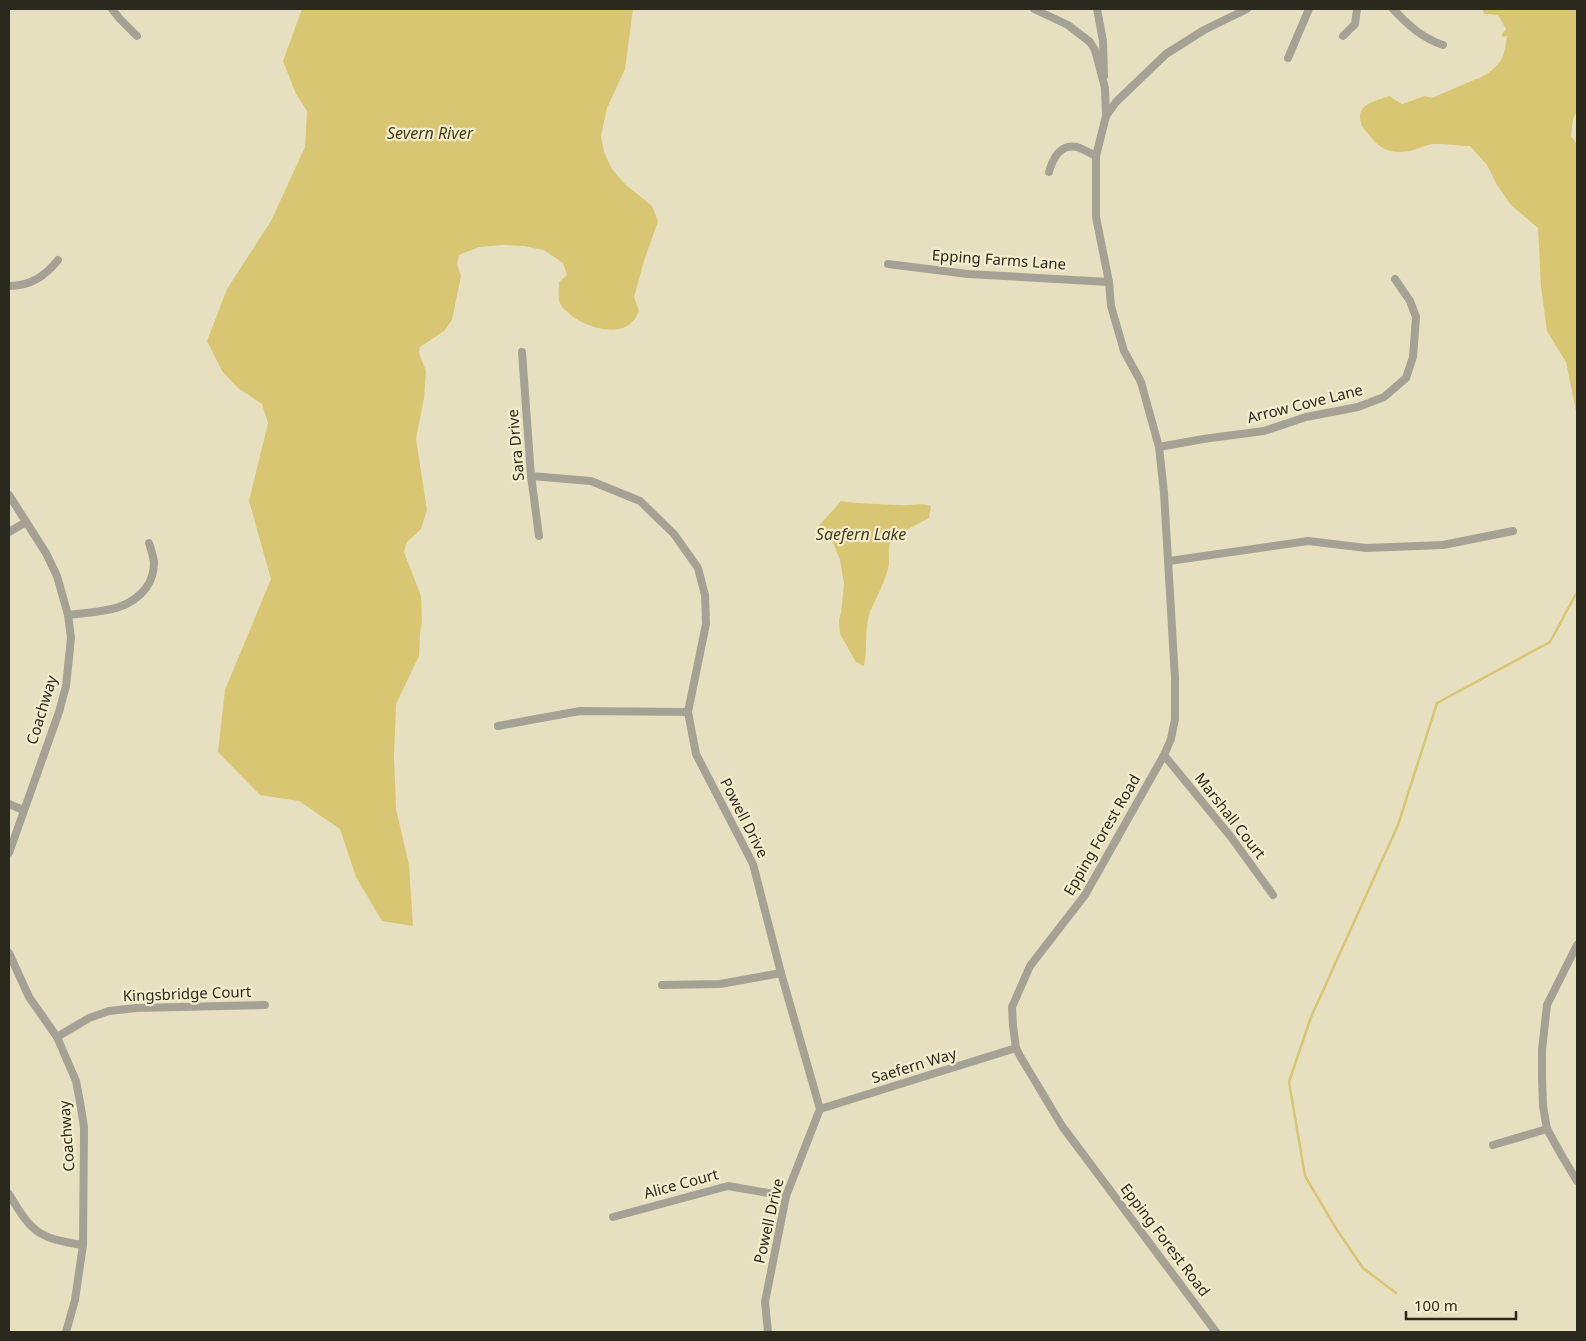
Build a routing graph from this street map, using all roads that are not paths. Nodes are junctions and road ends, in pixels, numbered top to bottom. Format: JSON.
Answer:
{"nodes":[{"id":1,"x":112,"y":9,"type":"edge"},
{"id":2,"x":1034,"y":9,"type":"edge"},
{"id":3,"x":1097,"y":9,"type":"edge"},
{"id":4,"x":1247,"y":9,"type":"edge"},
{"id":5,"x":1309,"y":9,"type":"edge"},
{"id":6,"x":1357,"y":9,"type":"edge"},
{"id":7,"x":1393,"y":9,"type":"edge"},
{"id":8,"x":137,"y":36,"type":"dead end"},
{"id":9,"x":1343,"y":36,"type":"dead end"},
{"id":10,"x":1444,"y":45,"type":"dead end"},
{"id":11,"x":1288,"y":58,"type":"dead end"},
{"id":12,"x":1105,"y":88,"type":"junction"},
{"id":13,"x":1106,"y":116,"type":"junction"},
{"id":14,"x":1096,"y":156,"type":"junction"},
{"id":15,"x":1049,"y":172,"type":"dead end"},
{"id":16,"x":58,"y":260,"type":"dead end"},
{"id":17,"x":888,"y":264,"type":"dead end"},
{"id":18,"x":1395,"y":279,"type":"dead end"},
{"id":19,"x":1109,"y":282,"type":"junction"},
{"id":20,"x":9,"y":286,"type":"edge"},
{"id":21,"x":522,"y":352,"type":"dead end"},
{"id":22,"x":1159,"y":447,"type":"junction"},
{"id":23,"x":531,"y":476,"type":"junction"},
{"id":24,"x":9,"y":495,"type":"edge"},
{"id":25,"x":26,"y":522,"type":"junction"},
{"id":26,"x":1513,"y":530,"type":"dead end"},
{"id":27,"x":9,"y":532,"type":"edge"},
{"id":28,"x":539,"y":536,"type":"dead end"},
{"id":29,"x":149,"y":543,"type":"dead end"},
{"id":30,"x":1169,"y":560,"type":"junction"},
{"id":31,"x":68,"y":615,"type":"junction"},
{"id":32,"x":688,"y":712,"type":"junction"},
{"id":33,"x":498,"y":726,"type":"dead end"},
{"id":34,"x":1164,"y":755,"type":"junction"},
{"id":35,"x":9,"y":804,"type":"edge"},
{"id":36,"x":23,"y":810,"type":"junction"},
{"id":37,"x":9,"y":852,"type":"edge"},
{"id":38,"x":1274,"y":896,"type":"dead end"},
{"id":39,"x":1577,"y":945,"type":"edge"},
{"id":40,"x":9,"y":953,"type":"edge"},
{"id":41,"x":782,"y":973,"type":"junction"},
{"id":42,"x":662,"y":985,"type":"dead end"},
{"id":43,"x":265,"y":1005,"type":"dead end"},
{"id":44,"x":57,"y":1037,"type":"junction"},
{"id":45,"x":1016,"y":1048,"type":"junction"},
{"id":46,"x":820,"y":1109,"type":"junction"},
{"id":47,"x":1548,"y":1129,"type":"junction"},
{"id":48,"x":1493,"y":1145,"type":"dead end"},
{"id":49,"x":1577,"y":1181,"type":"edge"},
{"id":50,"x":786,"y":1196,"type":"junction"},
{"id":51,"x":10,"y":1198,"type":"edge"},
{"id":52,"x":614,"y":1217,"type":"dead end"},
{"id":53,"x":83,"y":1245,"type":"junction"},
{"id":54,"x":66,"y":1332,"type":"edge"},
{"id":55,"x":768,"y":1332,"type":"edge"},
{"id":56,"x":1216,"y":1332,"type":"edge"}],
"edges":[{"from":1,"to":8,"type":"street"},
{"from":2,"to":12,"type":"street"},
{"from":3,"to":12,"type":"street"},
{"from":4,"to":13,"type":"street"},
{"from":5,"to":11,"type":"street"},
{"from":6,"to":9,"type":"street"},
{"from":7,"to":10,"type":"street"},
{"from":12,"to":13,"type":"street"},
{"from":13,"to":14,"type":"street","name":"Epping Forest Road"},
{"from":14,"to":15,"type":"street"},
{"from":14,"to":19,"type":"street","name":"Epping Forest Road"},
{"from":16,"to":20,"type":"street"},
{"from":17,"to":19,"type":"street","name":"Epping Farms Lane"},
{"from":18,"to":22,"type":"street","name":"Arrow Cove Lane"},
{"from":19,"to":22,"type":"street","name":"Epping Forest Road"},
{"from":21,"to":23,"type":"street","name":"Sara Drive"},
{"from":22,"to":30,"type":"street","name":"Epping Forest Road"},
{"from":23,"to":28,"type":"street","name":"Sara Drive"},
{"from":23,"to":32,"type":"street","name":"Powell Drive"},
{"from":24,"to":25,"type":"street","name":"Coachway"},
{"from":25,"to":27,"type":"street"},
{"from":25,"to":31,"type":"street","name":"Coachway"},
{"from":26,"to":30,"type":"street"},
{"from":29,"to":31,"type":"street"},
{"from":30,"to":34,"type":"street","name":"Epping Forest Road"},
{"from":31,"to":36,"type":"street","name":"Coachway"},
{"from":32,"to":33,"type":"street"},
{"from":32,"to":41,"type":"street","name":"Powell Drive"},
{"from":34,"to":38,"type":"street","name":"Marshall Court"},
{"from":34,"to":45,"type":"street","name":"Epping Forest Road"},
{"from":35,"to":36,"type":"street"},
{"from":36,"to":37,"type":"street","name":"Coachway"},
{"from":39,"to":47,"type":"street"},
{"from":40,"to":44,"type":"street","name":"Coachway"},
{"from":41,"to":42,"type":"street"},
{"from":41,"to":46,"type":"street","name":"Powell Drive"},
{"from":43,"to":44,"type":"street","name":"Kingsbridge Court"},
{"from":44,"to":53,"type":"street","name":"Coachway"},
{"from":45,"to":46,"type":"street","name":"Saefern Way"},
{"from":45,"to":56,"type":"street","name":"Epping Forest Road"},
{"from":46,"to":50,"type":"street","name":"Powell Drive"},
{"from":47,"to":48,"type":"street"},
{"from":47,"to":49,"type":"street"},
{"from":50,"to":52,"type":"street","name":"Alice Court"},
{"from":50,"to":55,"type":"street","name":"Powell Drive"},
{"from":51,"to":53,"type":"street"},
{"from":53,"to":54,"type":"street","name":"Coachway"}]}
